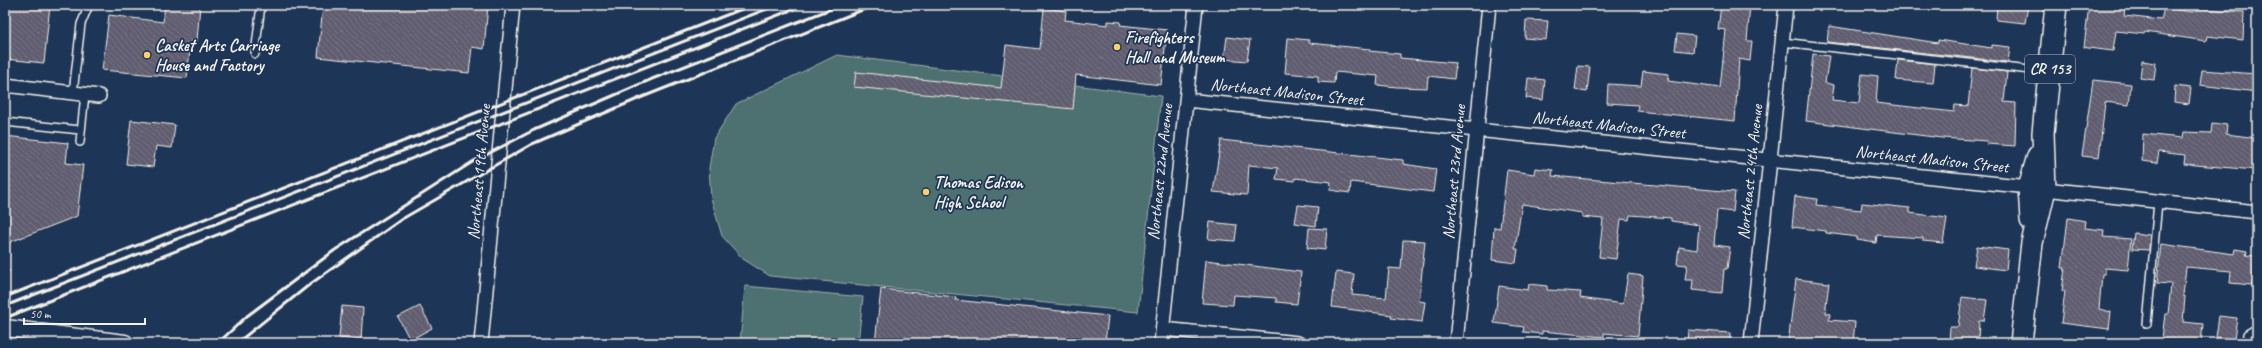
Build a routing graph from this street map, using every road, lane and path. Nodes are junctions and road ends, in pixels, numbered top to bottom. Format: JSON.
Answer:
{"nodes":[{"id":1,"x":89,"y":5,"type":"edge"},
{"id":2,"x":261,"y":5,"type":"edge"},
{"id":3,"x":513,"y":5,"type":"edge"},
{"id":4,"x":1196,"y":5,"type":"edge"},
{"id":5,"x":1489,"y":5,"type":"edge"},
{"id":6,"x":1786,"y":5,"type":"edge"},
{"id":7,"x":2056,"y":5,"type":"edge"},
{"id":8,"x":1782,"y":42,"type":"junction"},
{"id":9,"x":256,"y":54,"type":"dead end"},
{"id":10,"x":2050,"y":72,"type":"junction"},
{"id":11,"x":5,"y":85,"type":"edge"},
{"id":12,"x":79,"y":93,"type":"junction"},
{"id":13,"x":99,"y":96,"type":"dead end"},
{"id":14,"x":1186,"y":100,"type":"junction"},
{"id":15,"x":5,"y":122,"type":"edge"},
{"id":16,"x":1476,"y":129,"type":"junction"},
{"id":17,"x":80,"y":130,"type":"junction"},
{"id":18,"x":80,"y":142,"type":"dead end"},
{"id":19,"x":1770,"y":159,"type":"junction"},
{"id":20,"x":2037,"y":188,"type":"junction"},
{"id":21,"x":2158,"y":202,"type":"junction"},
{"id":22,"x":2257,"y":212,"type":"edge"},
{"id":23,"x":2147,"y":324,"type":"dead end"},
{"id":24,"x":5,"y":328,"type":"edge"},
{"id":25,"x":2257,"y":328,"type":"edge"},
{"id":26,"x":1163,"y":329,"type":"junction"},
{"id":27,"x":59,"y":338,"type":"edge"},
{"id":28,"x":126,"y":343,"type":"edge"},
{"id":29,"x":481,"y":343,"type":"edge"},
{"id":30,"x":1161,"y":343,"type":"edge"},
{"id":31,"x":1298,"y":343,"type":"edge"},
{"id":32,"x":1456,"y":343,"type":"edge"},
{"id":33,"x":1751,"y":343,"type":"edge"},
{"id":34,"x":2021,"y":343,"type":"edge"},
{"id":35,"x":2246,"y":343,"type":"edge"}],
"edges":[{"from":1,"to":12,"type":"lane"},
{"from":2,"to":9,"type":"lane"},
{"from":3,"to":29,"type":"street","name":"Northeast 19th Avenue"},
{"from":4,"to":14,"type":"street","name":"Northeast 22nd Avenue"},
{"from":5,"to":16,"type":"street","name":"Northeast 23rd Avenue"},
{"from":6,"to":8,"type":"street","name":"Northeast 24th Avenue"},
{"from":7,"to":10,"type":"main road","number":"CR 153"},
{"from":8,"to":10,"type":"lane"},
{"from":8,"to":19,"type":"street","name":"Northeast 24th Avenue"},
{"from":10,"to":20,"type":"main road","number":"CR 153"},
{"from":11,"to":12,"type":"street"},
{"from":12,"to":13,"type":"street"},
{"from":12,"to":17,"type":"lane"},
{"from":14,"to":16,"type":"street","name":"Northeast Madison Street"},
{"from":14,"to":26,"type":"street","name":"Northeast 22nd Avenue"},
{"from":15,"to":17,"type":"lane"},
{"from":16,"to":19,"type":"street","name":"Northeast Madison Street"},
{"from":16,"to":32,"type":"street","name":"Northeast 23rd Avenue"},
{"from":17,"to":18,"type":"lane"},
{"from":19,"to":20,"type":"street","name":"Northeast Madison Street"},
{"from":19,"to":33,"type":"street","name":"Northeast 24th Avenue"},
{"from":20,"to":21,"type":"street","name":"Northeast Madison Street"},
{"from":20,"to":34,"type":"main road","number":"CR 153"},
{"from":21,"to":22,"type":"street","name":"Northeast Madison Street"},
{"from":21,"to":23,"type":"lane"},
{"from":24,"to":27,"type":"street"},
{"from":25,"to":35,"type":"lane"},
{"from":26,"to":30,"type":"street","name":"Northeast 22nd Avenue"},
{"from":26,"to":31,"type":"street"},
{"from":27,"to":28,"type":"street"}]}
